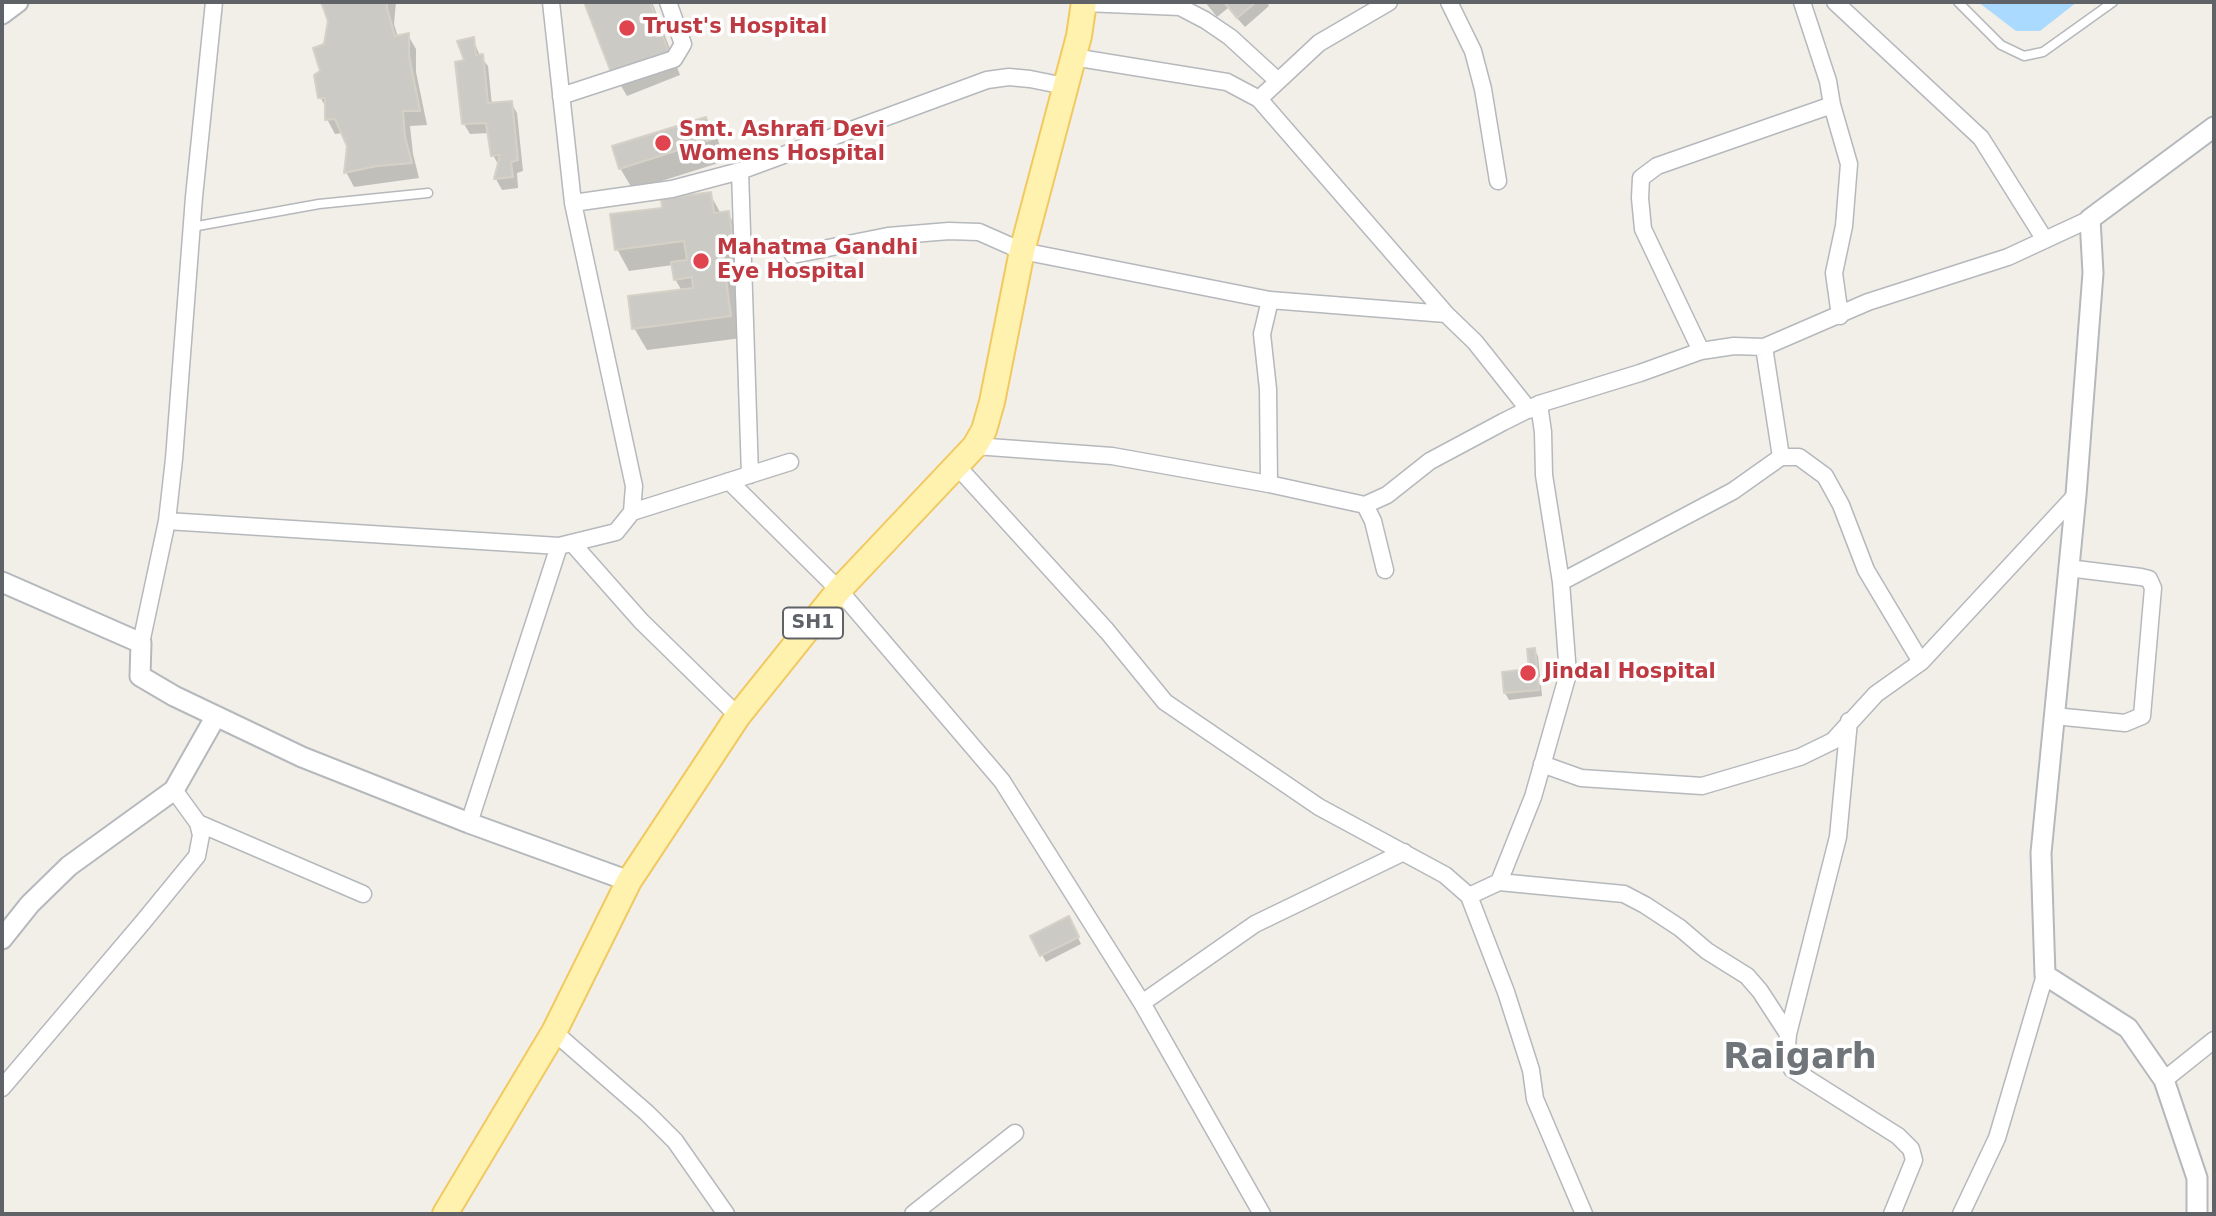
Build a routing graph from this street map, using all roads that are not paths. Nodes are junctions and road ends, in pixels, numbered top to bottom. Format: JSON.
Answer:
{"nodes":[{"id":1,"x":18,"y":2,"type":"edge"},
{"id":2,"x":214,"y":2,"type":"edge"},
{"id":3,"x":551,"y":2,"type":"edge"},
{"id":4,"x":668,"y":2,"type":"edge"},
{"id":5,"x":1084,"y":2,"type":"edge"},
{"id":6,"x":1389,"y":2,"type":"edge"},
{"id":7,"x":1449,"y":2,"type":"edge"},
{"id":8,"x":1802,"y":2,"type":"edge"},
{"id":9,"x":1835,"y":2,"type":"edge"},
{"id":10,"x":1958,"y":2,"type":"edge"},
{"id":11,"x":2113,"y":2,"type":"edge"},
{"id":12,"x":2,"y":14,"type":"edge"},
{"id":13,"x":1073,"y":57,"type":"junction"},
{"id":14,"x":1278,"y":81,"type":"junction"},
{"id":15,"x":1065,"y":86,"type":"junction"},
{"id":16,"x":561,"y":96,"type":"junction"},
{"id":17,"x":1259,"y":99,"type":"junction"},
{"id":18,"x":1832,"y":105,"type":"junction"},
{"id":19,"x":2214,"y":127,"type":"edge"},
{"id":20,"x":740,"y":170,"type":"junction"},
{"id":21,"x":1498,"y":181,"type":"dead end"},
{"id":22,"x":428,"y":193,"type":"dead end"},
{"id":23,"x":573,"y":203,"type":"junction"},
{"id":24,"x":2090,"y":219,"type":"junction"},
{"id":25,"x":191,"y":227,"type":"junction"},
{"id":26,"x":2045,"y":240,"type":"junction"},
{"id":27,"x":1022,"y":251,"type":"junction"},
{"id":28,"x":793,"y":255,"type":"dead end"},
{"id":29,"x":1270,"y":300,"type":"junction"},
{"id":30,"x":1446,"y":314,"type":"junction"},
{"id":31,"x":1840,"y":316,"type":"junction"},
{"id":32,"x":1764,"y":347,"type":"junction"},
{"id":33,"x":1701,"y":351,"type":"junction"},
{"id":34,"x":1534,"y":407,"type":"junction"},
{"id":35,"x":975,"y":446,"type":"junction"},
{"id":36,"x":1781,"y":457,"type":"junction"},
{"id":37,"x":790,"y":462,"type":"dead end"},
{"id":38,"x":957,"y":466,"type":"junction"},
{"id":39,"x":750,"y":475,"type":"junction"},
{"id":40,"x":729,"y":481,"type":"junction"},
{"id":41,"x":1269,"y":484,"type":"junction"},
{"id":42,"x":2076,"y":495,"type":"junction"},
{"id":43,"x":1365,"y":505,"type":"junction"},
{"id":44,"x":632,"y":512,"type":"junction"},
{"id":45,"x":167,"y":521,"type":"junction"},
{"id":46,"x":565,"y":545,"type":"junction"},
{"id":47,"x":2068,"y":568,"type":"junction"},
{"id":48,"x":1385,"y":570,"type":"dead end"},
{"id":49,"x":1561,"y":582,"type":"junction"},
{"id":50,"x":4,"y":588,"type":"edge"},
{"id":51,"x":839,"y":590,"type":"junction"},
{"id":52,"x":141,"y":643,"type":"junction"},
{"id":53,"x":1921,"y":662,"type":"junction"},
{"id":54,"x":216,"y":716,"type":"junction"},
{"id":55,"x":738,"y":716,"type":"junction"},
{"id":56,"x":2054,"y":716,"type":"junction"},
{"id":57,"x":1849,"y":721,"type":"junction"},
{"id":58,"x":1542,"y":764,"type":"junction"},
{"id":59,"x":174,"y":790,"type":"junction"},
{"id":60,"x":469,"y":823,"type":"junction"},
{"id":61,"x":198,"y":824,"type":"junction"},
{"id":62,"x":1404,"y":852,"type":"junction"},
{"id":63,"x":629,"y":881,"type":"junction"},
{"id":64,"x":1499,"y":882,"type":"junction"},
{"id":65,"x":363,"y":894,"type":"dead end"},
{"id":66,"x":1469,"y":896,"type":"junction"},
{"id":67,"x":2,"y":939,"type":"edge"},
{"id":68,"x":2045,"y":975,"type":"junction"},
{"id":69,"x":1142,"y":1003,"type":"junction"},
{"id":70,"x":554,"y":1032,"type":"junction"},
{"id":71,"x":1788,"y":1034,"type":"junction"},
{"id":72,"x":2209,"y":1044,"type":"edge"},
{"id":73,"x":2164,"y":1080,"type":"junction"},
{"id":74,"x":2,"y":1088,"type":"edge"},
{"id":75,"x":1015,"y":1133,"type":"dead end"},
{"id":76,"x":444,"y":1214,"type":"edge"},
{"id":77,"x":726,"y":1214,"type":"edge"},
{"id":78,"x":914,"y":1214,"type":"edge"},
{"id":79,"x":1262,"y":1214,"type":"edge"},
{"id":80,"x":1584,"y":1214,"type":"edge"},
{"id":81,"x":1892,"y":1214,"type":"edge"},
{"id":82,"x":1961,"y":1214,"type":"edge"},
{"id":83,"x":2197,"y":1214,"type":"edge"}],
"edges":[{"from":1,"to":12,"type":"street"},
{"from":2,"to":25,"type":"street"},
{"from":3,"to":16,"type":"street"},
{"from":4,"to":16,"type":"street"},
{"from":5,"to":13,"type":"main road","number":"SH1"},
{"from":5,"to":14,"type":"street"},
{"from":6,"to":14,"type":"street"},
{"from":7,"to":21,"type":"street"},
{"from":8,"to":18,"type":"street"},
{"from":9,"to":26,"type":"street"},
{"from":10,"to":11,"type":"lane"},
{"from":13,"to":15,"type":"main road","number":"SH1"},
{"from":13,"to":17,"type":"street"},
{"from":14,"to":17,"type":"street"},
{"from":15,"to":20,"type":"street"},
{"from":15,"to":27,"type":"main road","number":"SH1"},
{"from":16,"to":23,"type":"street"},
{"from":17,"to":30,"type":"street"},
{"from":18,"to":31,"type":"street"},
{"from":18,"to":33,"type":"street"},
{"from":19,"to":24,"type":"street"},
{"from":20,"to":23,"type":"street"},
{"from":20,"to":39,"type":"street"},
{"from":22,"to":25,"type":"lane"},
{"from":23,"to":44,"type":"street"},
{"from":24,"to":26,"type":"street"},
{"from":24,"to":42,"type":"street"},
{"from":25,"to":45,"type":"street"},
{"from":26,"to":31,"type":"street"},
{"from":27,"to":28,"type":"street"},
{"from":27,"to":29,"type":"street"},
{"from":27,"to":35,"type":"main road","number":"SH1"},
{"from":29,"to":30,"type":"street"},
{"from":29,"to":41,"type":"street"},
{"from":30,"to":34,"type":"street"},
{"from":31,"to":32,"type":"street"},
{"from":32,"to":33,"type":"street"},
{"from":32,"to":36,"type":"street"},
{"from":33,"to":34,"type":"street"},
{"from":34,"to":43,"type":"street"},
{"from":34,"to":49,"type":"street"},
{"from":35,"to":38,"type":"main road","number":"SH1"},
{"from":35,"to":41,"type":"street"},
{"from":36,"to":49,"type":"street"},
{"from":36,"to":53,"type":"street"},
{"from":37,"to":39,"type":"street"},
{"from":38,"to":51,"type":"main road","number":"SH1"},
{"from":38,"to":62,"type":"street"},
{"from":39,"to":40,"type":"street"},
{"from":40,"to":44,"type":"street"},
{"from":40,"to":51,"type":"street"},
{"from":41,"to":43,"type":"street"},
{"from":42,"to":47,"type":"street"},
{"from":42,"to":53,"type":"street"},
{"from":43,"to":48,"type":"street"},
{"from":44,"to":46,"type":"street"},
{"from":45,"to":46,"type":"street"},
{"from":45,"to":52,"type":"street"},
{"from":46,"to":55,"type":"street"},
{"from":46,"to":60,"type":"street"},
{"from":47,"to":56,"type":"street"},
{"from":47,"to":56,"type":"street"},
{"from":49,"to":58,"type":"street"},
{"from":50,"to":52,"type":"street"},
{"from":51,"to":55,"type":"main road","number":"SH1"},
{"from":51,"to":69,"type":"street"},
{"from":52,"to":54,"type":"street"},
{"from":53,"to":57,"type":"street"},
{"from":54,"to":59,"type":"street"},
{"from":54,"to":60,"type":"street"},
{"from":55,"to":63,"type":"main road","number":"SH1"},
{"from":56,"to":68,"type":"street"},
{"from":57,"to":58,"type":"street"},
{"from":57,"to":71,"type":"street"},
{"from":58,"to":64,"type":"street"},
{"from":59,"to":61,"type":"street"},
{"from":59,"to":67,"type":"street"},
{"from":60,"to":63,"type":"street"},
{"from":61,"to":65,"type":"street"},
{"from":61,"to":74,"type":"street"},
{"from":62,"to":66,"type":"street"},
{"from":62,"to":69,"type":"street"},
{"from":63,"to":70,"type":"main road","number":"SH1"},
{"from":64,"to":66,"type":"street"},
{"from":64,"to":71,"type":"street"},
{"from":66,"to":80,"type":"street"},
{"from":68,"to":73,"type":"street"},
{"from":68,"to":82,"type":"street"},
{"from":69,"to":79,"type":"street"},
{"from":70,"to":76,"type":"main road","number":"SH1"},
{"from":70,"to":77,"type":"street"},
{"from":71,"to":81,"type":"street"},
{"from":72,"to":73,"type":"street"},
{"from":73,"to":83,"type":"street"},
{"from":75,"to":78,"type":"street"}]}
